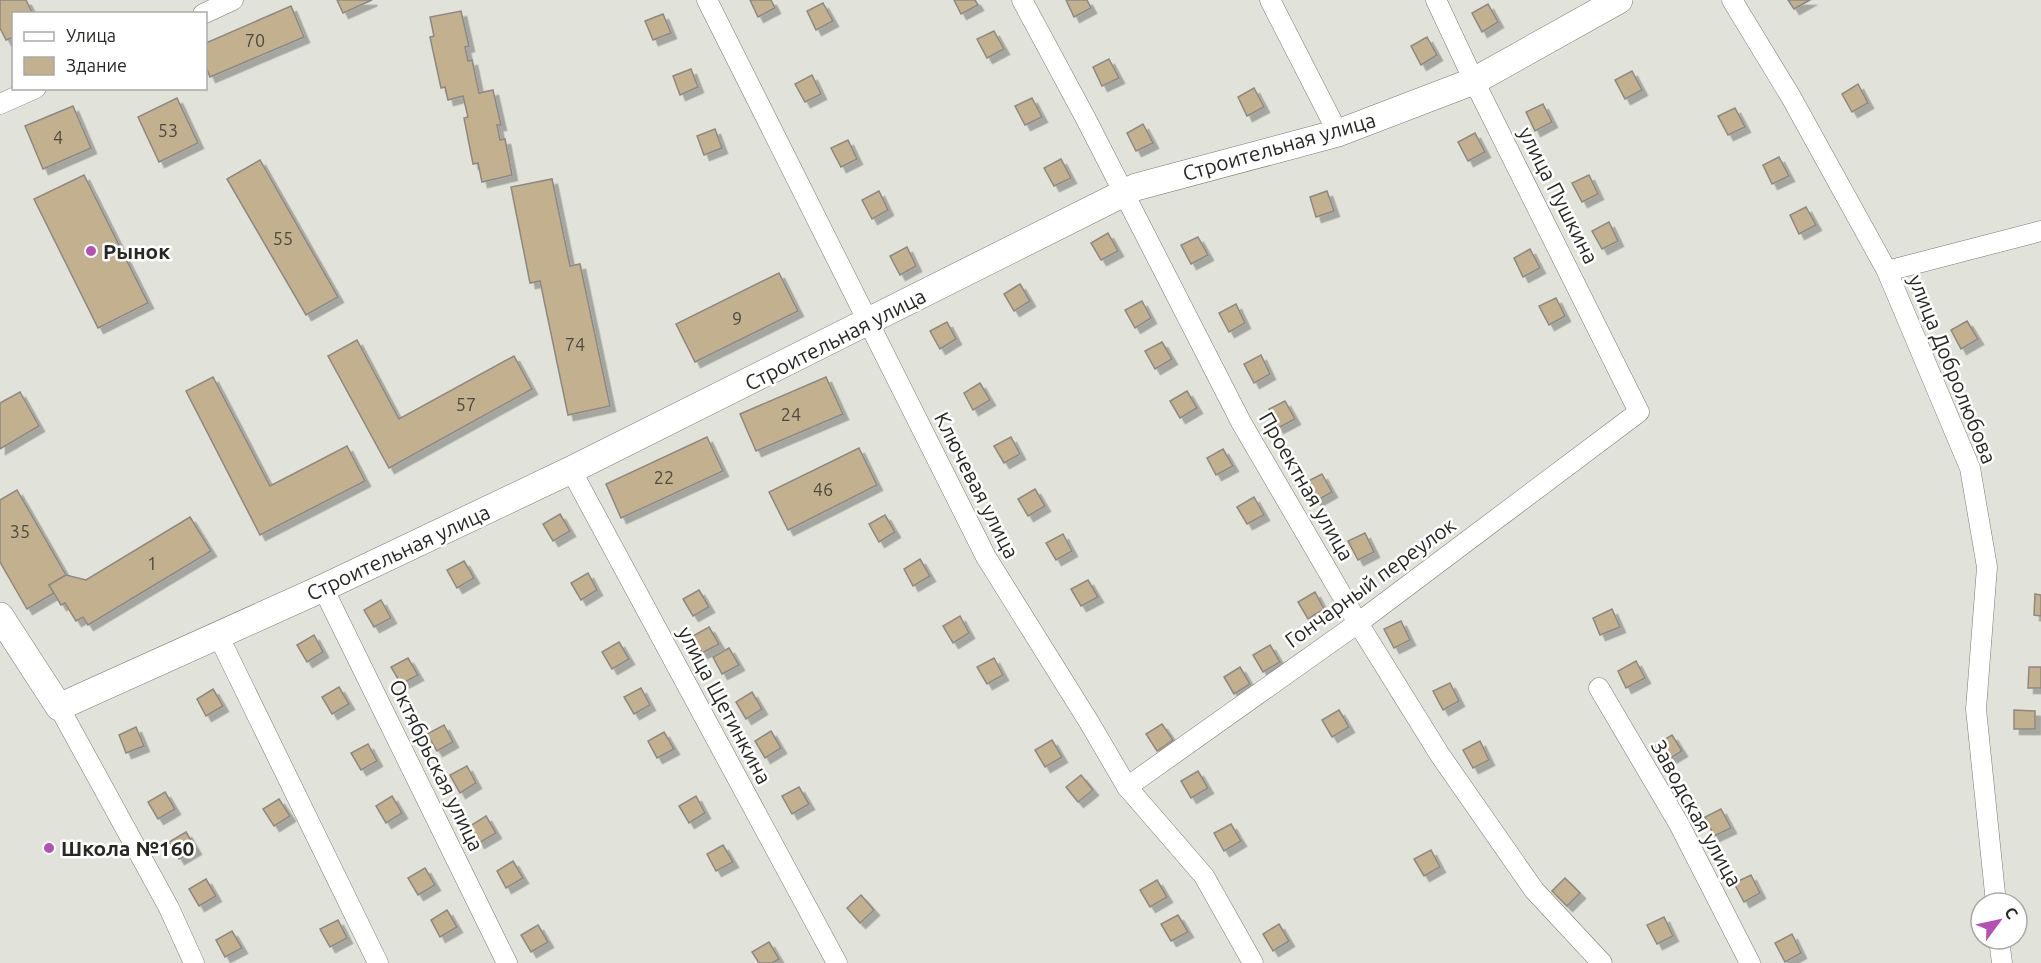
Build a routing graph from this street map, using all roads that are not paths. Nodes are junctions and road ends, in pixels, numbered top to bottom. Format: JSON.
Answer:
{"nodes":[{"id":1,"x":233,"y":0,"type":"edge"},
{"id":2,"x":707,"y":0,"type":"edge"},
{"id":3,"x":1022,"y":0,"type":"edge"},
{"id":4,"x":1270,"y":0,"type":"edge"},
{"id":5,"x":1436,"y":0,"type":"edge"},
{"id":6,"x":1619,"y":0,"type":"edge"},
{"id":7,"x":1732,"y":0,"type":"edge"},
{"id":8,"x":206,"y":12,"type":"edge"},
{"id":9,"x":1474,"y":81,"type":"junction"},
{"id":10,"x":32,"y":90,"type":"edge"},
{"id":11,"x":0,"y":105,"type":"edge"},
{"id":12,"x":1338,"y":133,"type":"junction"},
{"id":13,"x":1124,"y":193,"type":"junction"},
{"id":14,"x":2041,"y":231,"type":"edge"},
{"id":15,"x":1887,"y":271,"type":"junction"},
{"id":16,"x":868,"y":323,"type":"junction"},
{"id":17,"x":1639,"y":412,"type":"joint"},
{"id":18,"x":571,"y":470,"type":"junction"},
{"id":19,"x":323,"y":588,"type":"junction"},
{"id":20,"x":0,"y":616,"type":"edge"},
{"id":21,"x":1358,"y":623,"type":"junction"},
{"id":22,"x":218,"y":635,"type":"junction"},
{"id":23,"x":1599,"y":688,"type":"dead end"},
{"id":24,"x":59,"y":707,"type":"junction"},
{"id":25,"x":1127,"y":787,"type":"junction"},
{"id":26,"x":1995,"y":891,"type":"edge"},
{"id":27,"x":195,"y":963,"type":"edge"},
{"id":28,"x":378,"y":963,"type":"edge"},
{"id":29,"x":507,"y":963,"type":"edge"},
{"id":30,"x":837,"y":963,"type":"edge"},
{"id":31,"x":1252,"y":963,"type":"edge"},
{"id":32,"x":1602,"y":963,"type":"edge"},
{"id":33,"x":1750,"y":963,"type":"edge"}],
"edges":[{"from":1,"to":8,"type":"street"},
{"from":2,"to":16,"type":"street","name":"Ключевая улица"},
{"from":3,"to":13,"type":"street","name":"Проектная улица"},
{"from":4,"to":12,"type":"street"},
{"from":5,"to":9,"type":"street","name":"улица Пушкина"},
{"from":6,"to":9,"type":"street","name":"Строительная улица"},
{"from":7,"to":15,"type":"street","name":"улица Добролюбова"},
{"from":9,"to":12,"type":"street","name":"Строительная улица"},
{"from":9,"to":17,"type":"street","name":"улица Пушкина"},
{"from":10,"to":11,"type":"street"},
{"from":12,"to":13,"type":"street","name":"Строительная улица"},
{"from":13,"to":16,"type":"street","name":"Строительная улица"},
{"from":13,"to":21,"type":"street","name":"Проектная улица"},
{"from":14,"to":15,"type":"street"},
{"from":15,"to":26,"type":"street","name":"улица Добролюбова"},
{"from":16,"to":18,"type":"street","name":"Строительная улица"},
{"from":16,"to":25,"type":"street","name":"Ключевая улица"},
{"from":17,"to":21,"type":"street","name":"Гончарный переулок"},
{"from":18,"to":19,"type":"street","name":"Строительная улица"},
{"from":18,"to":30,"type":"street","name":"улица Щетинкина"},
{"from":19,"to":22,"type":"street","name":"Строительная улица"},
{"from":19,"to":29,"type":"street","name":"Октябрьская улица"},
{"from":20,"to":24,"type":"street"},
{"from":21,"to":25,"type":"street","name":"Гончарный переулок"},
{"from":21,"to":32,"type":"street","name":"Проектная улица"},
{"from":22,"to":24,"type":"street","name":"Строительная улица"},
{"from":22,"to":28,"type":"street"},
{"from":23,"to":33,"type":"street","name":"Заводская улица"},
{"from":24,"to":27,"type":"street"},
{"from":25,"to":31,"type":"street","name":"Ключевая улица"}]}
